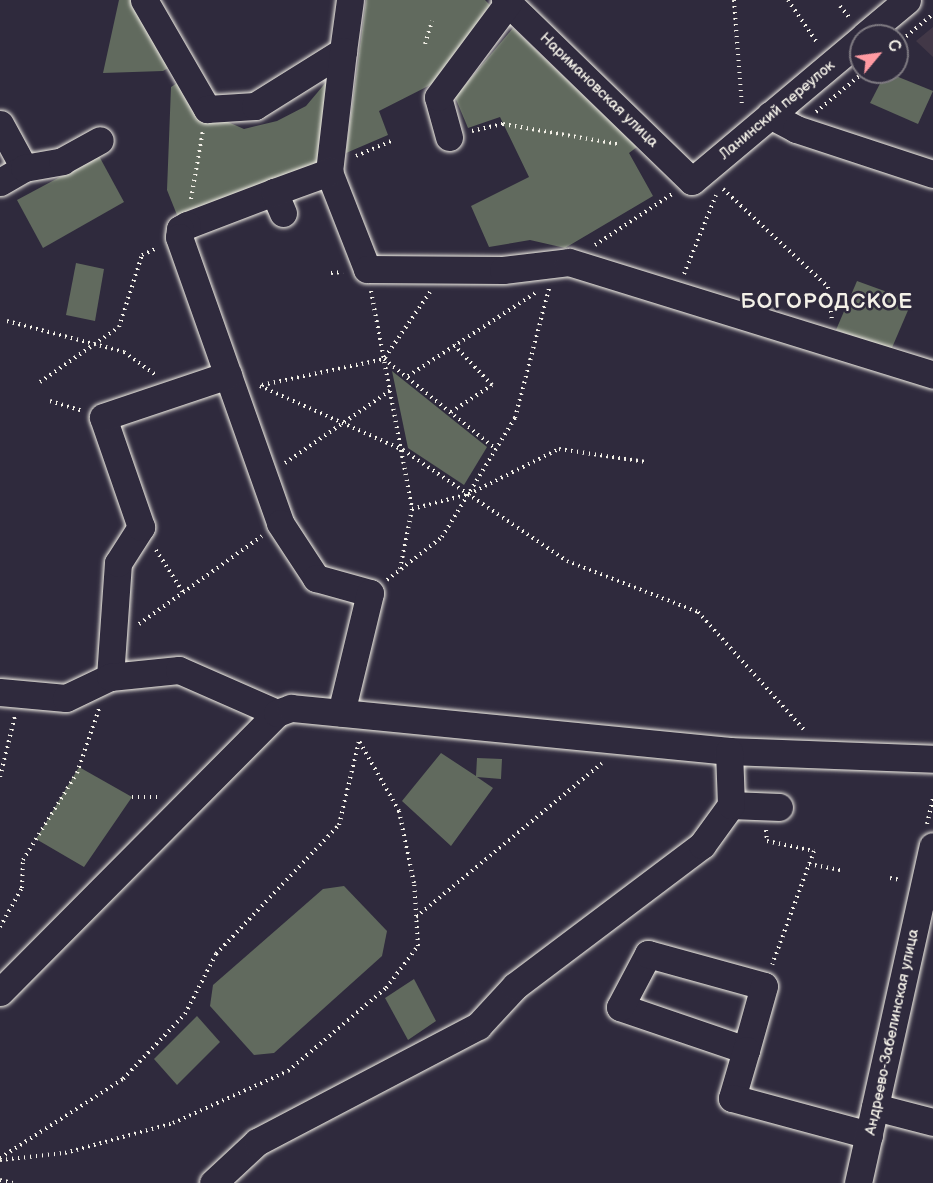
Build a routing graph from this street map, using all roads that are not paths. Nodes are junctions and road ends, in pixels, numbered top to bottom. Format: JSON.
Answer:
{"nodes":[{"id":1,"x":144,"y":0,"type":"edge"},
{"id":2,"x":350,"y":0,"type":"edge"},
{"id":3,"x":907,"y":0,"type":"edge"},
{"id":4,"x":507,"y":2,"type":"edge"},
{"id":5,"x":878,"y":24,"type":"edge"},
{"id":6,"x":849,"y":49,"type":"edge"},
{"id":7,"x":343,"y":51,"type":"junction"},
{"id":8,"x":770,"y":115,"type":"junction"},
{"id":9,"x":0,"y":124,"type":"edge"},
{"id":10,"x":449,"y":137,"type":"road end"},
{"id":11,"x":100,"y":140,"type":"dead end"},
{"id":12,"x":24,"y":168,"type":"junction"},
{"id":13,"x":329,"y":170,"type":"junction"},
{"id":14,"x":933,"y":174,"type":"edge"},
{"id":15,"x":692,"y":181,"type":"joint"},
{"id":16,"x":0,"y":182,"type":"edge"},
{"id":17,"x":933,"y":375,"type":"edge"},
{"id":18,"x":231,"y":383,"type":"junction"},
{"id":19,"x":110,"y":677,"type":"junction"},
{"id":20,"x":23,"y":689,"type":"edge"},
{"id":21,"x":277,"y":713,"type":"junction"},
{"id":22,"x":344,"y":713,"type":"junction"},
{"id":23,"x":729,"y":751,"type":"junction"},
{"id":24,"x":933,"y":759,"type":"edge"},
{"id":25,"x":730,"y":805,"type":"junction"},
{"id":26,"x":772,"y":807,"type":"road end"},
{"id":27,"x":933,"y":846,"type":"edge"},
{"id":28,"x":0,"y":992,"type":"edge"},
{"id":29,"x":746,"y":1050,"type":"junction"},
{"id":30,"x":875,"y":1107,"type":"junction"},
{"id":31,"x":933,"y":1122,"type":"edge"},
{"id":32,"x":869,"y":1135,"type":"junction"},
{"id":33,"x":213,"y":1183,"type":"edge"},
{"id":34,"x":858,"y":1183,"type":"edge"}],
"edges":[{"from":1,"to":7,"type":"street"},
{"from":2,"to":7,"type":"street"},
{"from":3,"to":5,"type":"street","name":"Ланинский переулок"},
{"from":4,"to":10,"type":"street"},
{"from":4,"to":15,"type":"street","name":"Наримановская улица"},
{"from":6,"to":8,"type":"street","name":"Ланинский переулок"},
{"from":7,"to":13,"type":"street"},
{"from":8,"to":14,"type":"street"},
{"from":8,"to":15,"type":"street","name":"Ланинский переулок"},
{"from":9,"to":12,"type":"street"},
{"from":11,"to":12,"type":"street"},
{"from":12,"to":16,"type":"street"},
{"from":13,"to":17,"type":"street"},
{"from":13,"to":18,"type":"street"},
{"from":18,"to":19,"type":"street"},
{"from":18,"to":22,"type":"street"},
{"from":19,"to":20,"type":"street"},
{"from":19,"to":21,"type":"street"},
{"from":21,"to":22,"type":"street"},
{"from":21,"to":28,"type":"street"},
{"from":22,"to":23,"type":"street"},
{"from":23,"to":24,"type":"street"},
{"from":23,"to":25,"type":"street"},
{"from":25,"to":26,"type":"street"},
{"from":25,"to":33,"type":"street"},
{"from":27,"to":30,"type":"street","name":"Андреево-Забелинская улица"},
{"from":29,"to":29,"type":"street"},
{"from":29,"to":32,"type":"street"},
{"from":30,"to":31,"type":"street"},
{"from":30,"to":32,"type":"street","name":"Андреево-Забелинская улица"},
{"from":32,"to":34,"type":"street","name":"Андреево-Забелинская улица"}]}
